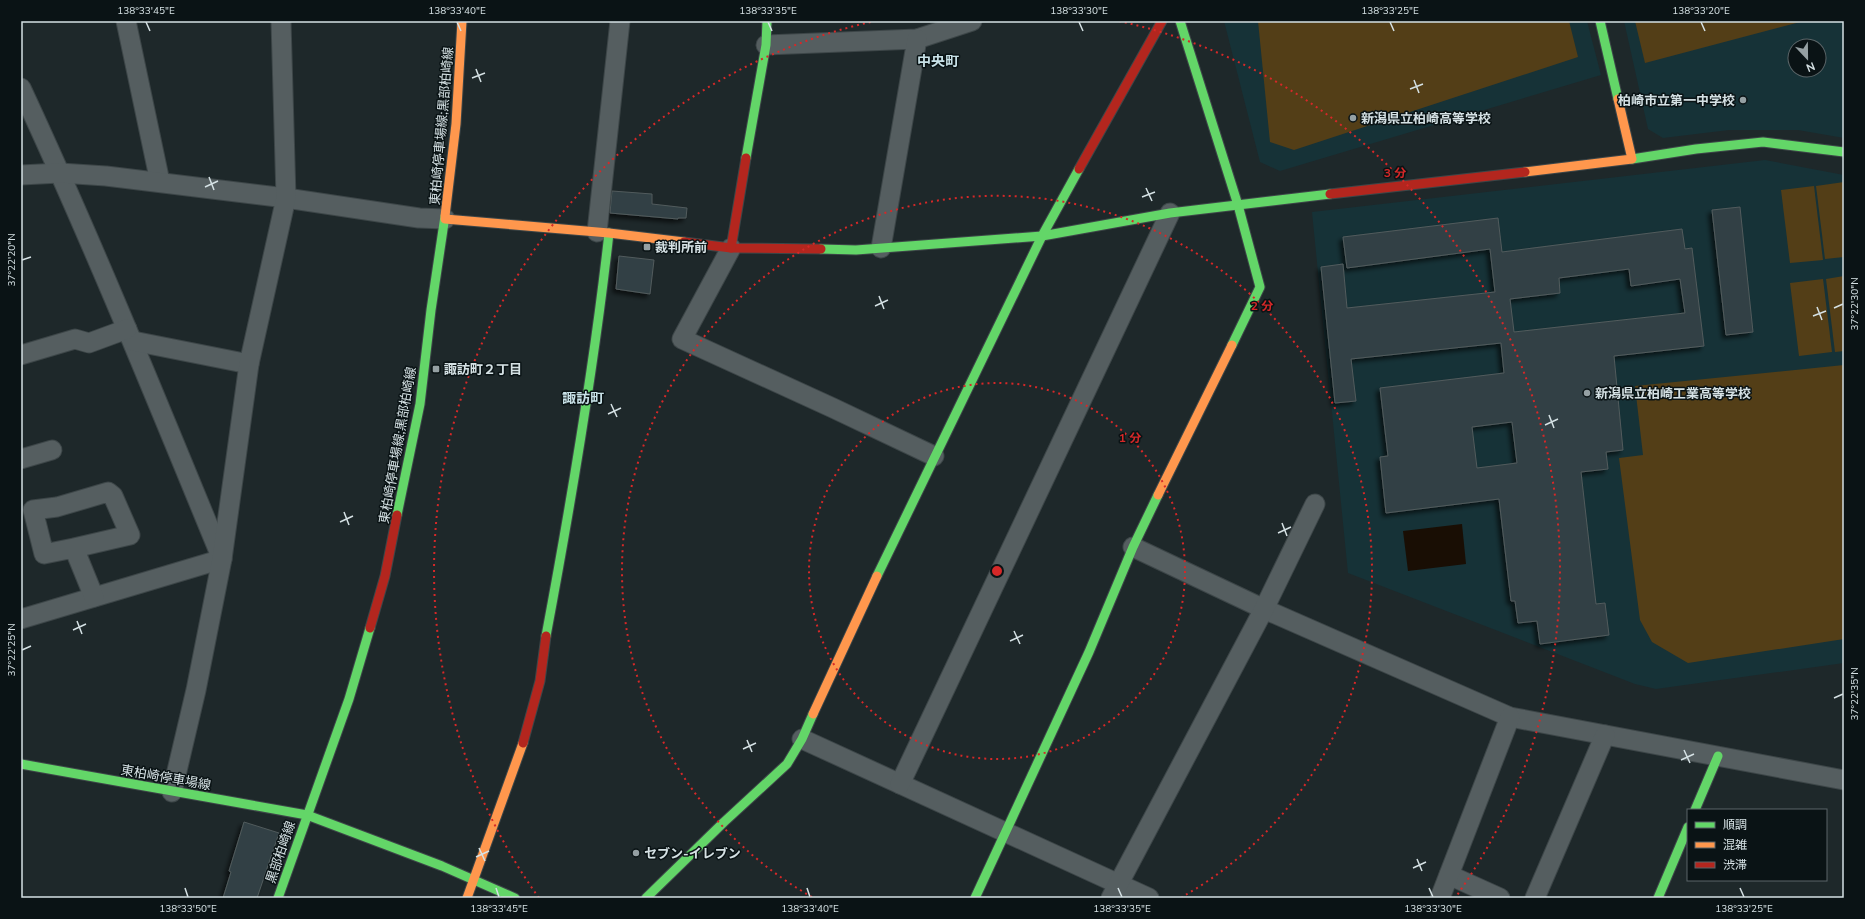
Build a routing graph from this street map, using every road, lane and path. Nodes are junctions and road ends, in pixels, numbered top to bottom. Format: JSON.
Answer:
{"nodes":[{"id":1,"x":126,"y":21,"type":"edge"},
{"id":2,"x":281,"y":21,"type":"edge"},
{"id":3,"x":462,"y":21,"type":"edge"},
{"id":4,"x":620,"y":21,"type":"edge"},
{"id":5,"x":767,"y":21,"type":"edge"},
{"id":6,"x":972,"y":21,"type":"edge"},
{"id":7,"x":1162,"y":21,"type":"edge"},
{"id":8,"x":1180,"y":21,"type":"edge"},
{"id":9,"x":1600,"y":21,"type":"edge"},
{"id":10,"x":917,"y":39,"type":"junction"},
{"id":11,"x":766,"y":45,"type":"junction"},
{"id":12,"x":21,"y":88,"type":"edge"},
{"id":13,"x":1844,"y":152,"type":"edge"},
{"id":14,"x":1632,"y":160,"type":"junction"},
{"id":15,"x":60,"y":173,"type":"junction"},
{"id":16,"x":21,"y":175,"type":"edge"},
{"id":17,"x":160,"y":182,"type":"junction"},
{"id":18,"x":286,"y":198,"type":"junction"},
{"id":19,"x":1238,"y":205,"type":"junction"},
{"id":20,"x":1170,"y":213,"type":"junction"},
{"id":21,"x":445,"y":219,"type":"junction"},
{"id":22,"x":603,"y":232,"type":"junction"},
{"id":23,"x":1042,"y":236,"type":"junction"},
{"id":24,"x":731,"y":248,"type":"junction"},
{"id":25,"x":881,"y":248,"type":"junction"},
{"id":26,"x":130,"y":335,"type":"junction"},
{"id":27,"x":21,"y":355,"type":"edge"},
{"id":28,"x":249,"y":364,"type":"junction"},
{"id":29,"x":52,"y":450,"type":"dead end"},
{"id":30,"x":934,"y":456,"type":"junction"},
{"id":31,"x":21,"y":459,"type":"edge"},
{"id":32,"x":1315,"y":504,"type":"dead end"},
{"id":33,"x":1133,"y":546,"type":"junction"},
{"id":34,"x":74,"y":548,"type":"junction"},
{"id":35,"x":222,"y":559,"type":"junction"},
{"id":36,"x":94,"y":597,"type":"junction"},
{"id":37,"x":1264,"y":609,"type":"junction"},
{"id":38,"x":21,"y":619,"type":"edge"},
{"id":39,"x":1510,"y":717,"type":"junction"},
{"id":40,"x":1605,"y":735,"type":"junction"},
{"id":41,"x":802,"y":740,"type":"junction"},
{"id":42,"x":1718,"y":756,"type":"junction"},
{"id":43,"x":21,"y":764,"type":"edge"},
{"id":44,"x":1844,"y":780,"type":"edge"},
{"id":45,"x":900,"y":784,"type":"junction"},
{"id":46,"x":172,"y":792,"type":"junction"},
{"id":47,"x":1695,"y":809,"type":"edge"},
{"id":48,"x":307,"y":815,"type":"junction"},
{"id":49,"x":1687,"y":829,"type":"edge"},
{"id":50,"x":1005,"y":832,"type":"junction"},
{"id":51,"x":1449,"y":875,"type":"junction"},
{"id":52,"x":475,"y":880,"type":"junction"},
{"id":53,"x":1115,"y":891,"type":"edge"},
{"id":54,"x":278,"y":898,"type":"edge"},
{"id":55,"x":467,"y":898,"type":"edge"},
{"id":56,"x":515,"y":898,"type":"edge"},
{"id":57,"x":646,"y":898,"type":"edge"},
{"id":58,"x":974,"y":898,"type":"edge"},
{"id":59,"x":1149,"y":898,"type":"edge"},
{"id":60,"x":1440,"y":898,"type":"edge"},
{"id":61,"x":1500,"y":898,"type":"edge"},
{"id":62,"x":1535,"y":898,"type":"edge"},
{"id":63,"x":1658,"y":898,"type":"edge"}],
"edges":[{"from":1,"to":17,"type":"street"},
{"from":2,"to":18,"type":"street"},
{"from":3,"to":21,"type":"street","name":"東柏崎停車場線;黒部柏崎線"},
{"from":4,"to":22,"type":"street"},
{"from":5,"to":11,"type":"street"},
{"from":6,"to":10,"type":"street"},
{"from":7,"to":23,"type":"street"},
{"from":8,"to":19,"type":"street"},
{"from":9,"to":14,"type":"street"},
{"from":10,"to":11,"type":"street"},
{"from":10,"to":25,"type":"street"},
{"from":11,"to":24,"type":"street"},
{"from":12,"to":15,"type":"street"},
{"from":13,"to":14,"type":"street"},
{"from":14,"to":19,"type":"street"},
{"from":15,"to":16,"type":"street"},
{"from":15,"to":17,"type":"street"},
{"from":15,"to":26,"type":"street"},
{"from":17,"to":18,"type":"street"},
{"from":18,"to":21,"type":"street"},
{"from":18,"to":28,"type":"street"},
{"from":19,"to":20,"type":"street"},
{"from":19,"to":33,"type":"street"},
{"from":20,"to":23,"type":"street"},
{"from":20,"to":45,"type":"street"},
{"from":21,"to":22,"type":"street"},
{"from":21,"to":48,"type":"street","name":"東柏崎停車場線;黒部柏崎線"},
{"from":22,"to":24,"type":"street"},
{"from":22,"to":52,"type":"street"},
{"from":23,"to":25,"type":"street"},
{"from":23,"to":30,"type":"street"},
{"from":24,"to":25,"type":"street"},
{"from":24,"to":30,"type":"street"},
{"from":26,"to":27,"type":"street"},
{"from":26,"to":28,"type":"street"},
{"from":26,"to":35,"type":"street"},
{"from":28,"to":35,"type":"street"},
{"from":29,"to":31,"type":"street"},
{"from":30,"to":41,"type":"street"},
{"from":32,"to":37,"type":"street"},
{"from":33,"to":37,"type":"street"},
{"from":33,"to":50,"type":"street"},
{"from":34,"to":34,"type":"street"},
{"from":34,"to":36,"type":"street"},
{"from":35,"to":36,"type":"street"},
{"from":35,"to":46,"type":"street"},
{"from":36,"to":38,"type":"street"},
{"from":37,"to":39,"type":"street"},
{"from":37,"to":53,"type":"street"},
{"from":39,"to":40,"type":"street"},
{"from":39,"to":51,"type":"street"},
{"from":40,"to":42,"type":"street"},
{"from":40,"to":62,"type":"street"},
{"from":41,"to":45,"type":"street"},
{"from":41,"to":57,"type":"street"},
{"from":42,"to":44,"type":"street"},
{"from":42,"to":47,"type":"street"},
{"from":43,"to":46,"type":"street","name":"東柏崎停車場線"},
{"from":45,"to":50,"type":"street"},
{"from":46,"to":48,"type":"street","name":"東柏崎停車場線"},
{"from":48,"to":52,"type":"street","name":"東柏崎停車場線"},
{"from":48,"to":54,"type":"street","name":"黒部柏崎線"},
{"from":49,"to":63,"type":"street"},
{"from":50,"to":53,"type":"street"},
{"from":50,"to":58,"type":"street"},
{"from":51,"to":60,"type":"street"},
{"from":51,"to":61,"type":"street"},
{"from":52,"to":55,"type":"street"},
{"from":52,"to":56,"type":"street","name":"東柏崎停車場線"},
{"from":53,"to":59,"type":"street"}]}
